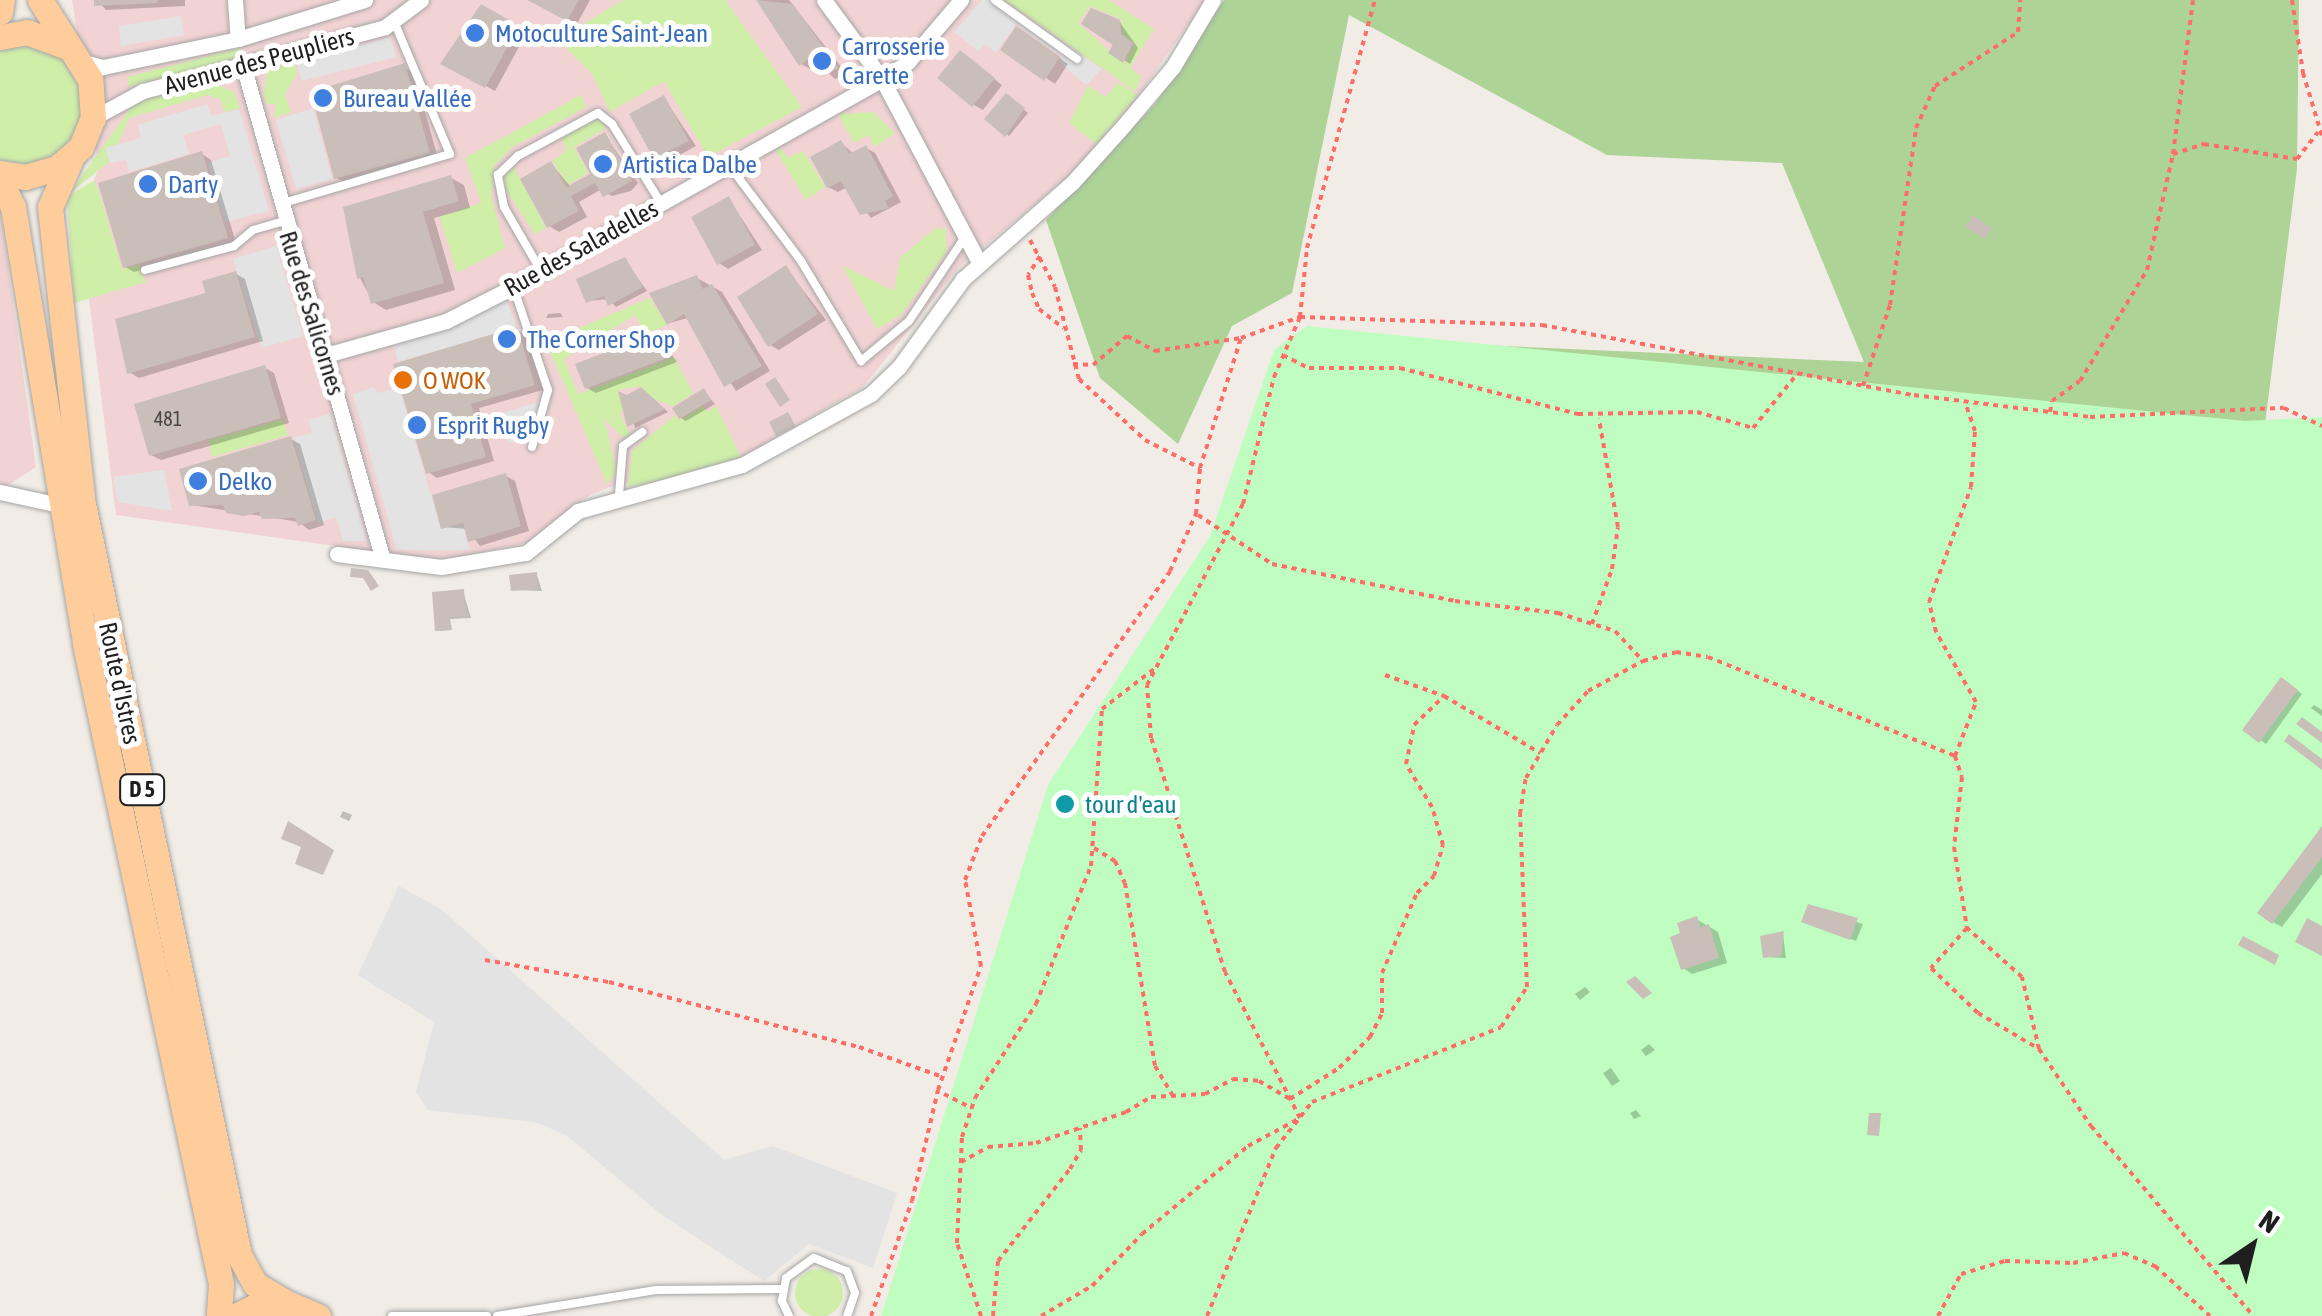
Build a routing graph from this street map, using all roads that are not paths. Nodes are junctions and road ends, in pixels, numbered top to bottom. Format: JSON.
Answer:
{"nodes":[{"id":1,"x":2,"y":0,"type":"edge"},
{"id":2,"x":40,"y":0,"type":"edge"},
{"id":3,"x":235,"y":0,"type":"edge"},
{"id":4,"x":366,"y":0,"type":"edge"},
{"id":5,"x":421,"y":0,"type":"edge"},
{"id":6,"x":824,"y":0,"type":"edge"},
{"id":7,"x":962,"y":0,"type":"edge"},
{"id":8,"x":995,"y":0,"type":"edge"},
{"id":9,"x":1213,"y":0,"type":"edge"},
{"id":10,"x":0,"y":12,"type":"edge"},
{"id":11,"x":395,"y":24,"type":"junction"},
{"id":12,"x":0,"y":37,"type":"edge"},
{"id":13,"x":238,"y":39,"type":"junction"},
{"id":14,"x":73,"y":54,"type":"junction"},
{"id":15,"x":1078,"y":59,"type":"dead end"},
{"id":16,"x":243,"y":65,"type":"junction"},
{"id":17,"x":882,"y":79,"type":"junction"},
{"id":18,"x":93,"y":118,"type":"junction"},
{"id":19,"x":70,"y":158,"type":"junction"},
{"id":20,"x":729,"y":165,"type":"junction"},
{"id":21,"x":0,"y":173,"type":"edge"},
{"id":22,"x":0,"y":181,"type":"edge"},
{"id":23,"x":662,"y":203,"type":"junction"},
{"id":24,"x":280,"y":204,"type":"junction"},
{"id":25,"x":285,"y":221,"type":"junction"},
{"id":26,"x":965,"y":236,"type":"junction"},
{"id":27,"x":980,"y":262,"type":"junction"},
{"id":28,"x":146,"y":270,"type":"dead end"},
{"id":29,"x":541,"y":270,"type":"junction"},
{"id":30,"x":513,"y":286,"type":"junction"},
{"id":31,"x":326,"y":355,"type":"junction"},
{"id":32,"x":642,"y":432,"type":"dead end"},
{"id":33,"x":532,"y":447,"type":"dead end"},
{"id":34,"x":0,"y":492,"type":"edge"},
{"id":35,"x":619,"y":495,"type":"junction"},
{"id":36,"x":59,"y":505,"type":"junction"},
{"id":37,"x":338,"y":554,"type":"dead end"},
{"id":38,"x":383,"y":560,"type":"junction"},
{"id":39,"x":782,"y":1289,"type":"junction"},
{"id":40,"x":287,"y":1304,"type":"junction"},
{"id":41,"x":220,"y":1316,"type":"edge"},
{"id":42,"x":236,"y":1316,"type":"edge"},
{"id":43,"x":318,"y":1316,"type":"edge"},
{"id":44,"x":392,"y":1316,"type":"edge"},
{"id":45,"x":487,"y":1316,"type":"edge"},
{"id":46,"x":496,"y":1316,"type":"edge"},
{"id":47,"x":790,"y":1316,"type":"edge"},
{"id":48,"x":848,"y":1316,"type":"edge"}],
"edges":[{"from":1,"to":10,"type":"main road"},
{"from":2,"to":14,"type":"main road"},
{"from":3,"to":13,"type":"street"},
{"from":4,"to":13,"type":"street","name":"Avenue des Peupliers"},
{"from":5,"to":11,"type":"street","name":"Avenue des Peupliers"},
{"from":6,"to":17,"type":"street"},
{"from":7,"to":17,"type":"street","name":"Rue des Saladelles"},
{"from":8,"to":15,"type":"lane"},
{"from":9,"to":27,"type":"street"},
{"from":11,"to":16,"type":"street","name":"Avenue des Peupliers"},
{"from":11,"to":24,"type":"lane"},
{"from":12,"to":14,"type":"main road"},
{"from":13,"to":14,"type":"street","name":"Avenue des Peupliers"},
{"from":14,"to":18,"type":"main road"},
{"from":16,"to":18,"type":"street","name":"Avenue des Peupliers"},
{"from":16,"to":24,"type":"street","name":"Rue des Salicornes"},
{"from":17,"to":20,"type":"street","name":"Rue des Saladelles"},
{"from":17,"to":26,"type":"street"},
{"from":18,"to":19,"type":"main road","name":"Route d'Istres"},
{"from":19,"to":21,"type":"main road"},
{"from":19,"to":40,"type":"main road","name":"Route d'Istres","number":"D 5"},
{"from":20,"to":23,"type":"street","name":"Rue des Saladelles"},
{"from":20,"to":26,"type":"lane"},
{"from":22,"to":36,"type":"main road","name":"Route d'Istres","number":"D 5"},
{"from":23,"to":29,"type":"street","name":"Rue des Saladelles"},
{"from":23,"to":29,"type":"lane"},
{"from":24,"to":25,"type":"street","name":"Rue des Salicornes"},
{"from":25,"to":28,"type":"lane"},
{"from":25,"to":31,"type":"street","name":"Rue des Salicornes"},
{"from":26,"to":27,"type":"street"},
{"from":27,"to":35,"type":"street"},
{"from":29,"to":30,"type":"street","name":"Rue des Saladelles"},
{"from":30,"to":31,"type":"street","name":"Rue des Saladelles"},
{"from":30,"to":33,"type":"lane"},
{"from":31,"to":38,"type":"street","name":"Rue des Salicornes"},
{"from":32,"to":35,"type":"lane"},
{"from":34,"to":36,"type":"street"},
{"from":35,"to":38,"type":"street"},
{"from":36,"to":41,"type":"main road","name":"Route d'Istres","number":"D 5"},
{"from":37,"to":38,"type":"street"},
{"from":39,"to":46,"type":"lane"},
{"from":39,"to":47,"type":"lane"},
{"from":39,"to":48,"type":"lane"},
{"from":40,"to":42,"type":"main road"},
{"from":40,"to":43,"type":"main road","name":"Route d'Istres"},
{"from":44,"to":45,"type":"lane"}]}
